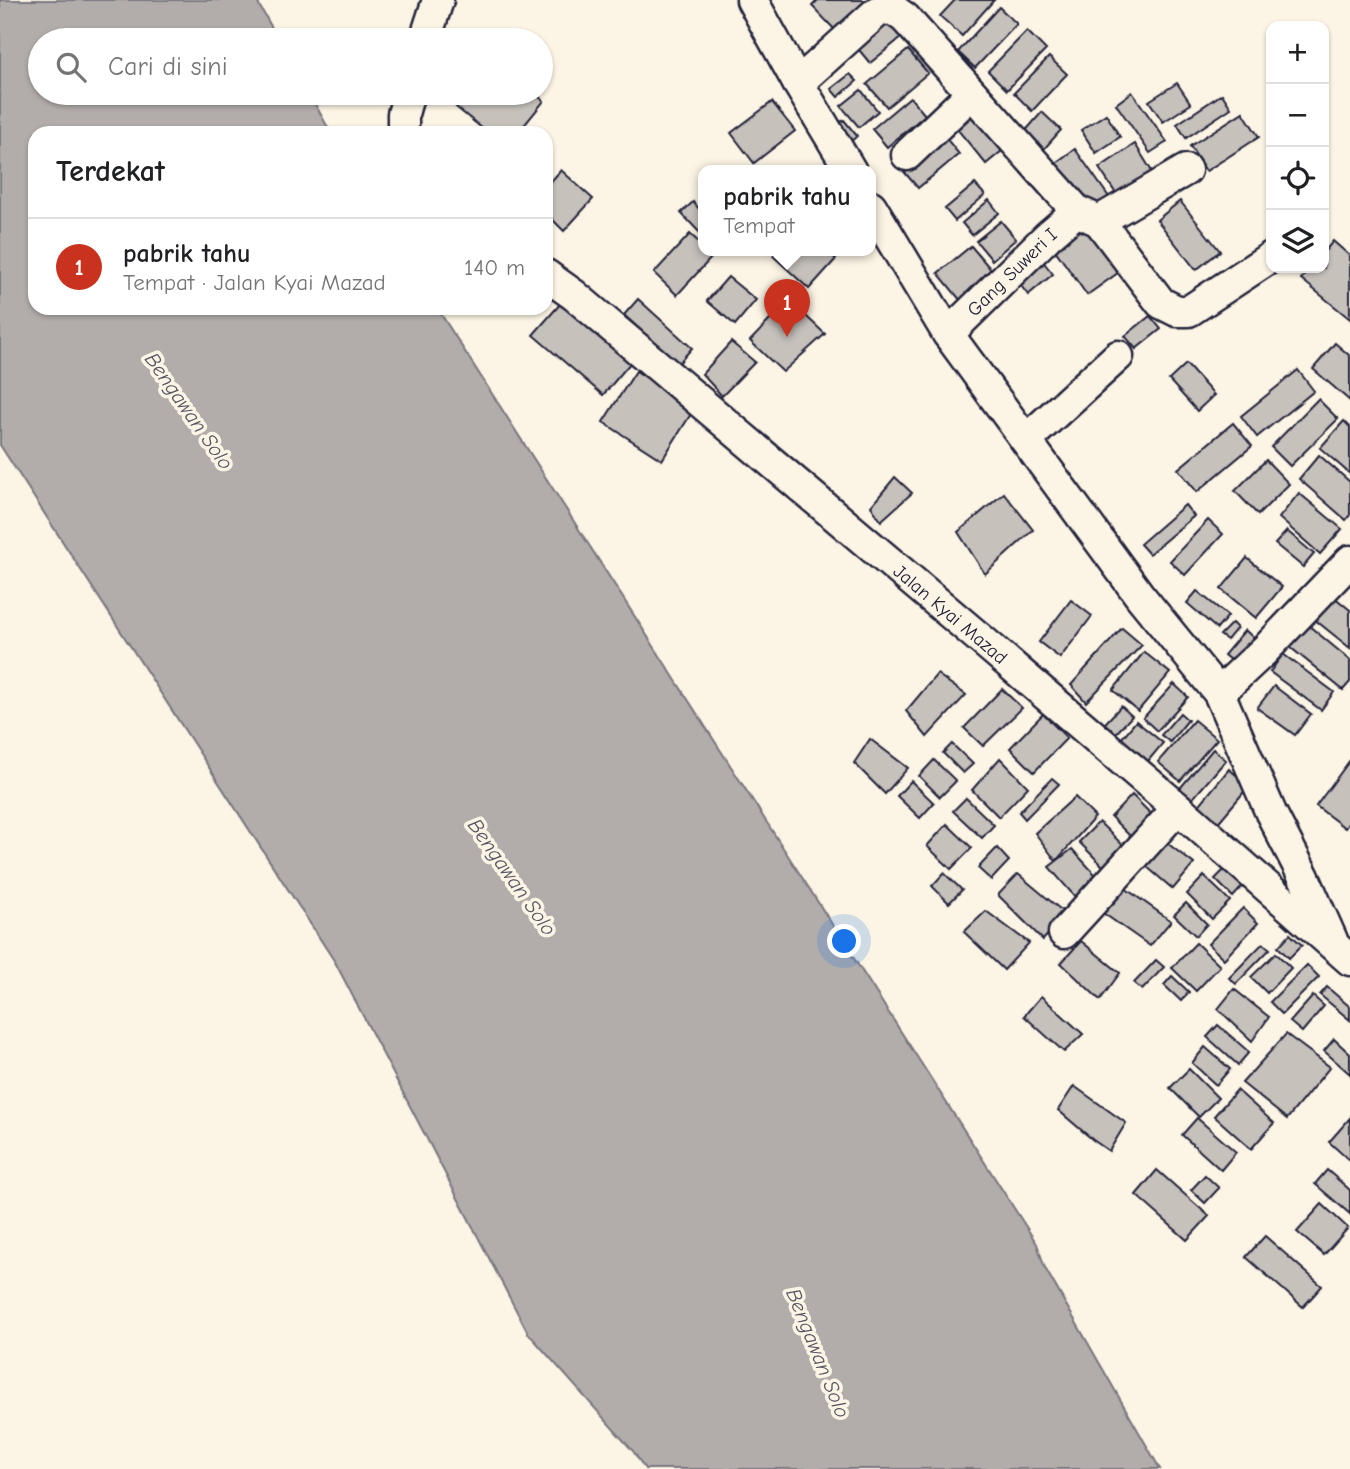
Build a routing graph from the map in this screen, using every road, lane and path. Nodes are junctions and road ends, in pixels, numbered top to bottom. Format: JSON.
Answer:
{"nodes":[{"id":1,"x":438,"y":0,"type":"edge"},
{"id":2,"x":752,"y":0,"type":"edge"},
{"id":3,"x":429,"y":28,"type":"edge"},
{"id":4,"x":798,"y":83,"type":"junction"},
{"id":5,"x":971,"y":94,"type":"junction"},
{"id":6,"x":405,"y":105,"type":"edge"},
{"id":7,"x":403,"y":126,"type":"edge"},
{"id":8,"x":907,"y":155,"type":"dead end"},
{"id":9,"x":847,"y":165,"type":"edge"},
{"id":10,"x":1186,"y":170,"type":"dead end"},
{"id":11,"x":876,"y":214,"type":"edge"},
{"id":12,"x":1088,"y":216,"type":"junction"},
{"id":13,"x":1266,"y":260,"type":"edge"},
{"id":14,"x":553,"y":280,"type":"edge"},
{"id":15,"x":948,"y":334,"type":"junction"},
{"id":16,"x":1118,"y":356,"type":"dead end"},
{"id":17,"x":1026,"y":440,"type":"junction"},
{"id":18,"x":1350,"y":561,"type":"edge"},
{"id":19,"x":1219,"y":693,"type":"junction"},
{"id":20,"x":1178,"y":808,"type":"junction"},
{"id":21,"x":1064,"y":933,"type":"dead end"},
{"id":22,"x":1343,"y":955,"type":"edge"}],
"edges":[{"from":1,"to":3,"type":"street"},
{"from":2,"to":4,"type":"street"},
{"from":4,"to":5,"type":"street"},
{"from":4,"to":9,"type":"street"},
{"from":5,"to":8,"type":"street"},
{"from":5,"to":12,"type":"street"},
{"from":6,"to":7,"type":"street"},
{"from":10,"to":12,"type":"street","name":"Gang Suweri I"},
{"from":11,"to":15,"type":"street"},
{"from":12,"to":13,"type":"street"},
{"from":12,"to":15,"type":"street","name":"Gang Suweri I"},
{"from":14,"to":20,"type":"street","name":"Jalan Kyai Mazad"},
{"from":15,"to":17,"type":"street"},
{"from":16,"to":17,"type":"street"},
{"from":17,"to":19,"type":"street"},
{"from":18,"to":19,"type":"street"},
{"from":19,"to":22,"type":"street"},
{"from":20,"to":21,"type":"street"},
{"from":20,"to":22,"type":"street","name":"Jalan Kyai Mazad"}]}
